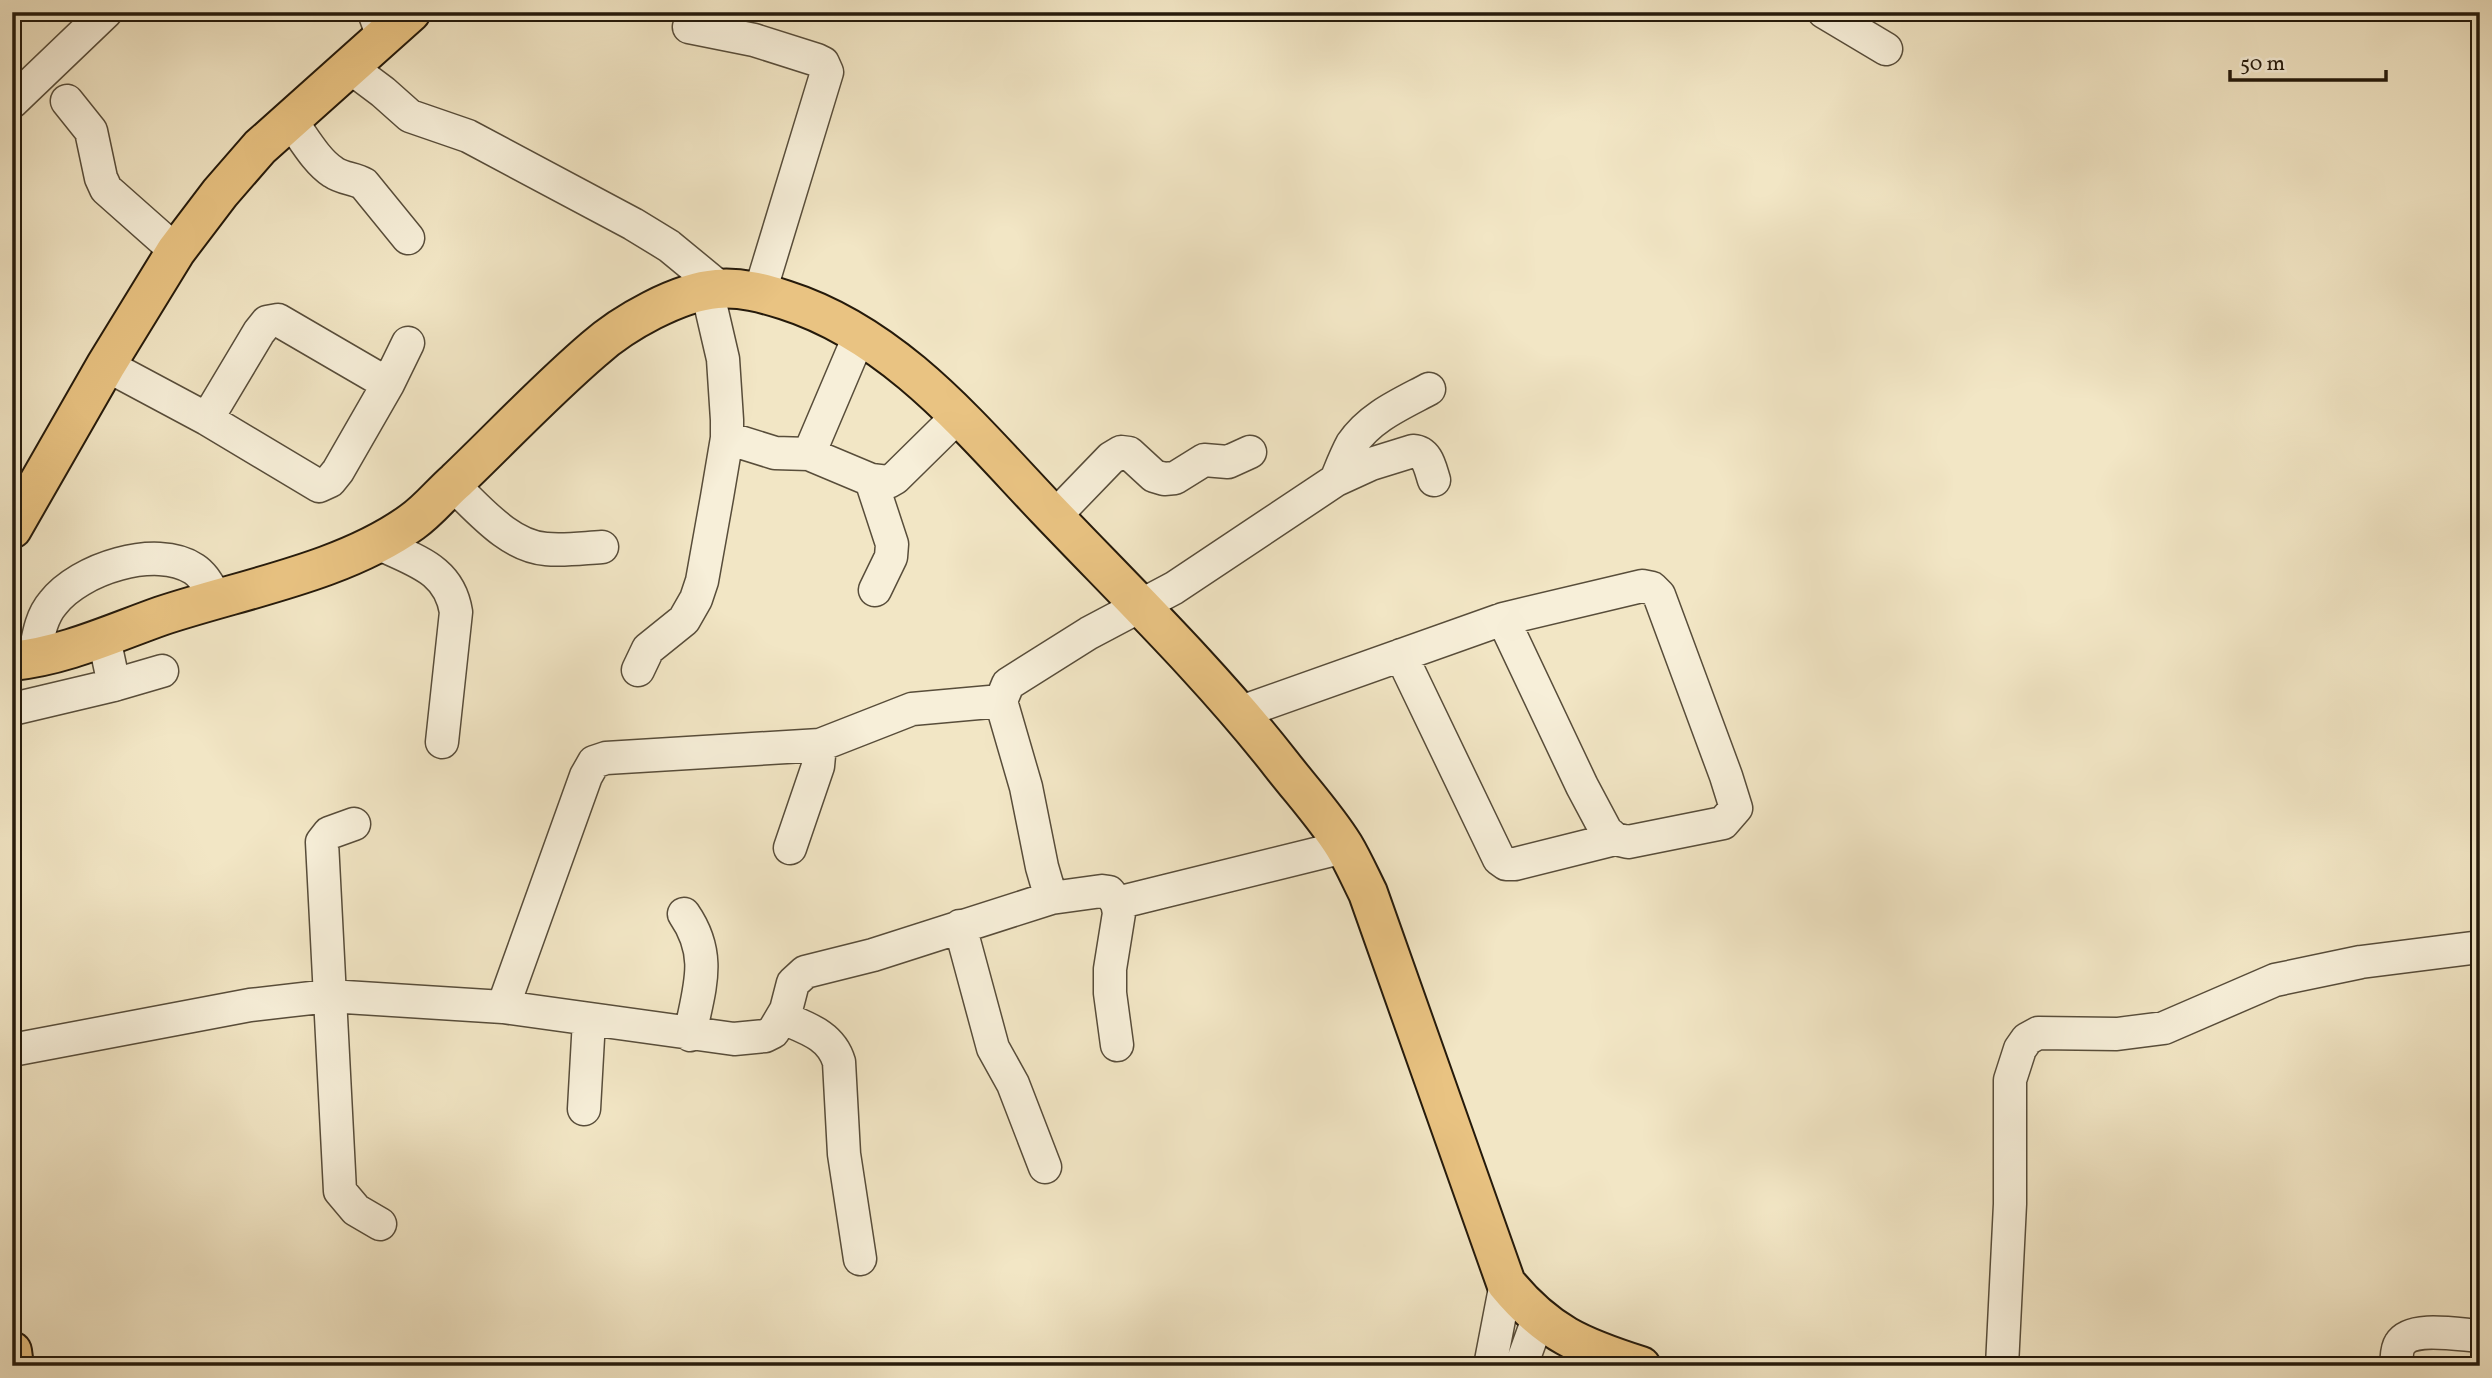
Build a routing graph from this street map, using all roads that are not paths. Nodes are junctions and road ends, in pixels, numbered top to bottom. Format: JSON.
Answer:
{"nodes":[{"id":1,"x":106,"y":12,"type":"edge"},
{"id":2,"x":1824,"y":12,"type":"edge"},
{"id":3,"x":389,"y":20,"type":"edge"},
{"id":4,"x":689,"y":27,"type":"dead end"},
{"id":5,"x":1886,"y":49,"type":"dead end"},
{"id":6,"x":351,"y":68,"type":"junction"},
{"id":7,"x":67,"y":101,"type":"dead end"},
{"id":8,"x":12,"y":102,"type":"edge"},
{"id":9,"x":291,"y":121,"type":"junction"},
{"id":10,"x":408,"y":238,"type":"dead end"},
{"id":11,"x":176,"y":251,"type":"junction"},
{"id":12,"x":714,"y":289,"type":"junction"},
{"id":13,"x":760,"y":292,"type":"junction"},
{"id":14,"x":860,"y":334,"type":"junction"},
{"id":15,"x":408,"y":343,"type":"dead end"},
{"id":16,"x":106,"y":365,"type":"junction"},
{"id":17,"x":388,"y":384,"type":"junction"},
{"id":18,"x":1429,"y":389,"type":"dead end"},
{"id":19,"x":958,"y":416,"type":"junction"},
{"id":20,"x":207,"y":419,"type":"junction"},
{"id":21,"x":727,"y":438,"type":"junction"},
{"id":22,"x":1250,"y":452,"type":"dead end"},
{"id":23,"x":808,"y":454,"type":"junction"},
{"id":24,"x":871,"y":480,"type":"junction"},
{"id":25,"x":1336,"y":480,"type":"junction"},
{"id":26,"x":1434,"y":480,"type":"dead end"},
{"id":27,"x":452,"y":484,"type":"junction"},
{"id":28,"x":1054,"y":517,"type":"junction"},
{"id":29,"x":12,"y":529,"type":"edge"},
{"id":30,"x":379,"y":542,"type":"junction"},
{"id":31,"x":602,"y":547,"type":"dead end"},
{"id":32,"x":875,"y":590,"type":"dead end"},
{"id":33,"x":217,"y":599,"type":"junction"},
{"id":34,"x":1139,"y":606,"type":"junction"},
{"id":35,"x":1503,"y":619,"type":"junction"},
{"id":36,"x":104,"y":638,"type":"junction"},
{"id":37,"x":1401,"y":655,"type":"junction"},
{"id":38,"x":638,"y":670,"type":"dead end"},
{"id":39,"x":162,"y":671,"type":"dead end"},
{"id":40,"x":20,"y":672,"type":"edge"},
{"id":41,"x":114,"y":685,"type":"junction"},
{"id":42,"x":1001,"y":701,"type":"junction"},
{"id":43,"x":1241,"y":712,"type":"junction"},
{"id":44,"x":442,"y":742,"type":"dead end"},
{"id":45,"x":820,"y":745,"type":"junction"},
{"id":46,"x":354,"y":824,"type":"dead end"},
{"id":47,"x":1615,"y":839,"type":"junction"},
{"id":48,"x":1344,"y":847,"type":"junction"},
{"id":49,"x":790,"y":848,"type":"dead end"},
{"id":50,"x":1051,"y":898,"type":"junction"},
{"id":51,"x":1117,"y":903,"type":"junction"},
{"id":52,"x":684,"y":914,"type":"dead end"},
{"id":53,"x":960,"y":926,"type":"junction"},
{"id":54,"x":2480,"y":947,"type":"edge"},
{"id":55,"x":329,"y":996,"type":"junction"},
{"id":56,"x":503,"y":1007,"type":"junction"},
{"id":57,"x":783,"y":1017,"type":"junction"},
{"id":58,"x":589,"y":1020,"type":"junction"},
{"id":59,"x":690,"y":1035,"type":"junction"},
{"id":60,"x":1117,"y":1045,"type":"dead end"},
{"id":61,"x":12,"y":1050,"type":"edge"},
{"id":62,"x":584,"y":1109,"type":"dead end"},
{"id":63,"x":1045,"y":1167,"type":"dead end"},
{"id":64,"x":380,"y":1224,"type":"dead end"},
{"id":65,"x":860,"y":1259,"type":"dead end"},
{"id":66,"x":1506,"y":1283,"type":"junction"},
{"id":67,"x":1538,"y":1319,"type":"junction"},
{"id":68,"x":2480,"y":1336,"type":"edge"},
{"id":69,"x":12,"y":1351,"type":"edge"},
{"id":70,"x":14,"y":1366,"type":"edge"},
{"id":71,"x":1490,"y":1366,"type":"edge"},
{"id":72,"x":1521,"y":1366,"type":"edge"},
{"id":73,"x":1641,"y":1366,"type":"edge"},
{"id":74,"x":2002,"y":1366,"type":"edge"},
{"id":75,"x":2396,"y":1366,"type":"edge"}],
"edges":[{"from":1,"to":8,"type":"street"},
{"from":2,"to":5,"type":"street"},
{"from":3,"to":6,"type":"main road"},
{"from":4,"to":13,"type":"street"},
{"from":6,"to":9,"type":"main road"},
{"from":6,"to":12,"type":"street"},
{"from":7,"to":11,"type":"street"},
{"from":9,"to":10,"type":"street"},
{"from":9,"to":11,"type":"main road"},
{"from":11,"to":16,"type":"main road"},
{"from":12,"to":13,"type":"main road"},
{"from":12,"to":21,"type":"street"},
{"from":12,"to":27,"type":"main road"},
{"from":13,"to":14,"type":"main road"},
{"from":14,"to":19,"type":"main road"},
{"from":14,"to":23,"type":"street"},
{"from":15,"to":17,"type":"street"},
{"from":16,"to":20,"type":"street"},
{"from":16,"to":29,"type":"main road"},
{"from":17,"to":20,"type":"street"},
{"from":17,"to":20,"type":"street"},
{"from":18,"to":25,"type":"street"},
{"from":19,"to":24,"type":"street"},
{"from":19,"to":28,"type":"main road"},
{"from":21,"to":23,"type":"street"},
{"from":21,"to":38,"type":"street"},
{"from":22,"to":28,"type":"street"},
{"from":23,"to":24,"type":"street"},
{"from":24,"to":32,"type":"street"},
{"from":25,"to":26,"type":"street"},
{"from":25,"to":34,"type":"street"},
{"from":27,"to":30,"type":"main road"},
{"from":27,"to":31,"type":"street"},
{"from":28,"to":34,"type":"main road"},
{"from":30,"to":33,"type":"main road"},
{"from":30,"to":44,"type":"street"},
{"from":33,"to":36,"type":"main road"},
{"from":33,"to":40,"type":"street"},
{"from":34,"to":42,"type":"street"},
{"from":34,"to":43,"type":"main road"},
{"from":35,"to":37,"type":"street"},
{"from":35,"to":47,"type":"street"},
{"from":35,"to":47,"type":"street"},
{"from":36,"to":40,"type":"main road"},
{"from":36,"to":41,"type":"street"},
{"from":37,"to":43,"type":"street"},
{"from":37,"to":47,"type":"street"},
{"from":39,"to":41,"type":"street"},
{"from":40,"to":41,"type":"street"},
{"from":42,"to":45,"type":"street"},
{"from":42,"to":50,"type":"street"},
{"from":43,"to":48,"type":"main road"},
{"from":45,"to":49,"type":"street"},
{"from":45,"to":56,"type":"street"},
{"from":46,"to":55,"type":"street"},
{"from":48,"to":51,"type":"street"},
{"from":48,"to":66,"type":"main road"},
{"from":50,"to":51,"type":"street"},
{"from":50,"to":53,"type":"street"},
{"from":51,"to":60,"type":"street"},
{"from":52,"to":59,"type":"street"},
{"from":53,"to":57,"type":"street"},
{"from":53,"to":63,"type":"street"},
{"from":54,"to":74,"type":"street"},
{"from":55,"to":56,"type":"street"},
{"from":55,"to":61,"type":"street"},
{"from":55,"to":64,"type":"street"},
{"from":56,"to":58,"type":"street"},
{"from":57,"to":59,"type":"street"},
{"from":57,"to":65,"type":"street"},
{"from":58,"to":59,"type":"street"},
{"from":58,"to":62,"type":"street"},
{"from":66,"to":67,"type":"main road"},
{"from":66,"to":71,"type":"street"},
{"from":67,"to":72,"type":"street"},
{"from":67,"to":73,"type":"main road"},
{"from":68,"to":75,"type":"street"},
{"from":69,"to":70,"type":"main road"}]}
